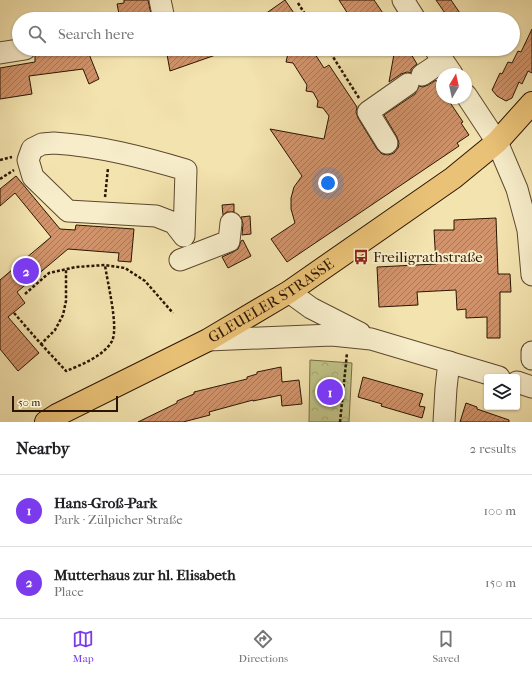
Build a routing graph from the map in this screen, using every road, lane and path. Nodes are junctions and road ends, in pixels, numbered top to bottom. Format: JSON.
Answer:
{"nodes":[{"id":1,"x":160,"y":0,"type":"edge"},
{"id":2,"x":403,"y":0,"type":"edge"},
{"id":3,"x":298,"y":3,"type":"dead end"},
{"id":4,"x":163,"y":12,"type":"edge"},
{"id":5,"x":304,"y":12,"type":"edge"},
{"id":6,"x":411,"y":12,"type":"edge"},
{"id":7,"x":12,"y":51,"type":"edge"},
{"id":8,"x":0,"y":53,"type":"edge"},
{"id":9,"x":332,"y":56,"type":"edge"},
{"id":10,"x":443,"y":61,"type":"edge"},
{"id":11,"x":532,"y":103,"type":"edge"},
{"id":12,"x":472,"y":104,"type":"edge"},
{"id":13,"x":368,"y":112,"type":"junction"},
{"id":14,"x":497,"y":142,"type":"junction"},
{"id":15,"x":387,"y":143,"type":"dead end"},
{"id":16,"x":109,"y":150,"type":"junction"},
{"id":17,"x":104,"y":213,"type":"junction"},
{"id":18,"x":231,"y":223,"type":"dead end"},
{"id":19,"x":180,"y":260,"type":"dead end"},
{"id":20,"x":105,"y":265,"type":"junction"},
{"id":21,"x":66,"y":269,"type":"junction"},
{"id":22,"x":532,"y":275,"type":"edge"},
{"id":23,"x":289,"y":292,"type":"junction"},
{"id":24,"x":25,"y":294,"type":"dead end"},
{"id":25,"x":14,"y":313,"type":"dead end"},
{"id":26,"x":173,"y":313,"type":"dead end"},
{"id":27,"x":349,"y":336,"type":"junction"},
{"id":28,"x":371,"y":339,"type":"junction"},
{"id":29,"x":208,"y":340,"type":"junction"},
{"id":30,"x":41,"y":344,"type":"junction"},
{"id":31,"x":532,"y":352,"type":"edge"},
{"id":32,"x":532,"y":360,"type":"edge"},
{"id":33,"x":449,"y":362,"type":"junction"},
{"id":34,"x":489,"y":374,"type":"edge"},
{"id":35,"x":520,"y":383,"type":"edge"},
{"id":36,"x":532,"y":387,"type":"edge"},
{"id":37,"x":46,"y":422,"type":"edge"},
{"id":38,"x":340,"y":422,"type":"edge"},
{"id":39,"x":444,"y":422,"type":"edge"}],
"edges":[{"from":1,"to":4,"type":"street"},
{"from":2,"to":6,"type":"street"},
{"from":3,"to":5,"type":"path"},
{"from":7,"to":8,"type":"street"},
{"from":9,"to":13,"type":"path"},
{"from":10,"to":13,"type":"street"},
{"from":11,"to":14,"type":"main road","name":"GLEUELER STRASSE"},
{"from":12,"to":14,"type":"street"},
{"from":13,"to":15,"type":"street"},
{"from":14,"to":22,"type":"street"},
{"from":14,"to":23,"type":"main road","name":"GLEUELER STRASSE"},
{"from":16,"to":17,"type":"path"},
{"from":16,"to":17,"type":"street"},
{"from":16,"to":17,"type":"street"},
{"from":18,"to":19,"type":"street"},
{"from":20,"to":21,"type":"path"},
{"from":20,"to":26,"type":"path"},
{"from":20,"to":30,"type":"path"},
{"from":21,"to":24,"type":"path"},
{"from":21,"to":30,"type":"path"},
{"from":23,"to":28,"type":"street"},
{"from":23,"to":29,"type":"main road","name":"GLEUELER STRASSE"},
{"from":25,"to":30,"type":"path"},
{"from":27,"to":28,"type":"street"},
{"from":27,"to":29,"type":"street"},
{"from":27,"to":38,"type":"path"},
{"from":28,"to":33,"type":"street"},
{"from":29,"to":37,"type":"main road","name":"GLEUELER STRASSE"},
{"from":31,"to":32,"type":"street"},
{"from":33,"to":34,"type":"street"},
{"from":33,"to":39,"type":"street"},
{"from":35,"to":36,"type":"street"}]}
